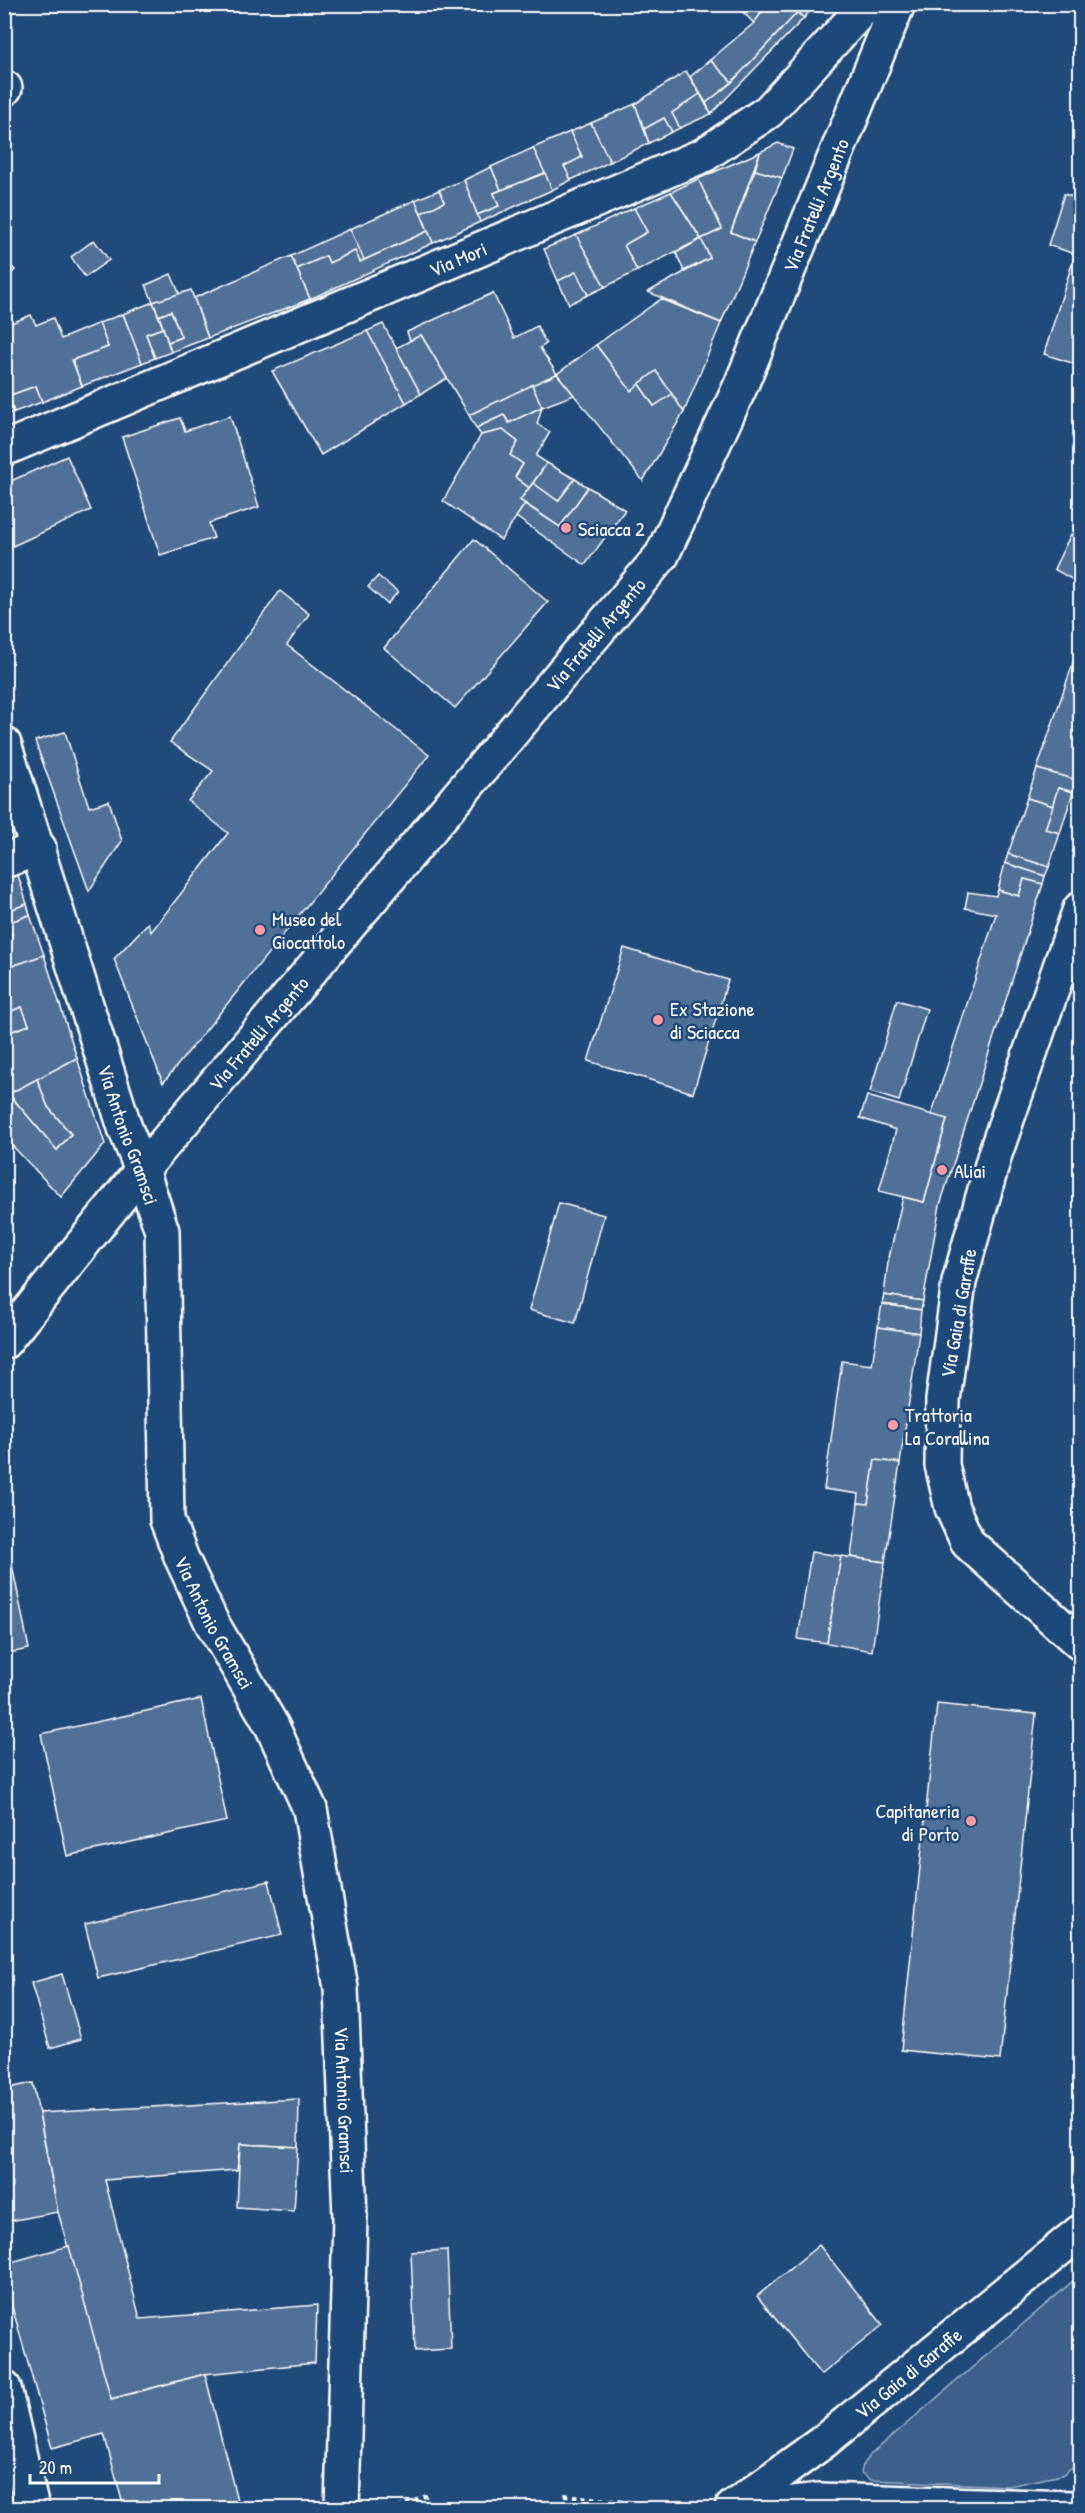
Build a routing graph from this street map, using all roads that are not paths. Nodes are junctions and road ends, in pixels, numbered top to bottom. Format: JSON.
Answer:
{"nodes":[{"id":1,"x":867,"y":4,"type":"edge"},
{"id":2,"x":898,"y":4,"type":"edge"},
{"id":3,"x":4,"y":449,"type":"edge"},
{"id":4,"x":4,"y":744,"type":"edge"},
{"id":5,"x":39,"y":848,"type":"junction"},
{"id":6,"x":4,"y":861,"type":"edge"},
{"id":7,"x":1080,"y":909,"type":"edge"},
{"id":8,"x":142,"y":1170,"type":"junction"},
{"id":9,"x":4,"y":1342,"type":"edge"},
{"id":10,"x":1080,"y":1643,"type":"edge"},
{"id":11,"x":1080,"y":2232,"type":"edge"},
{"id":12,"x":4,"y":2388,"type":"edge"},
{"id":13,"x":32,"y":2508,"type":"edge"},
{"id":14,"x":342,"y":2508,"type":"edge"},
{"id":15,"x":732,"y":2508,"type":"edge"},
{"id":16,"x":752,"y":2508,"type":"edge"},
{"id":17,"x":1074,"y":2508,"type":"edge"}],
"edges":[{"from":1,"to":3,"type":"street","name":"Via Mori"},
{"from":2,"to":8,"type":"street","name":"Via Fratelli Argento"},
{"from":4,"to":5,"type":"street","name":"Via Antonio Gramsci"},
{"from":5,"to":6,"type":"street"},
{"from":5,"to":8,"type":"street","name":"Via Antonio Gramsci"},
{"from":7,"to":10,"type":"street","name":"Via Gaia di Garaffe"},
{"from":8,"to":9,"type":"street","name":"Via Fratelli Argento"},
{"from":8,"to":14,"type":"street","name":"Via Antonio Gramsci"},
{"from":11,"to":15,"type":"street","name":"Via Gaia di Garaffe"},
{"from":12,"to":13,"type":"street"},
{"from":16,"to":17,"type":"street"}]}
